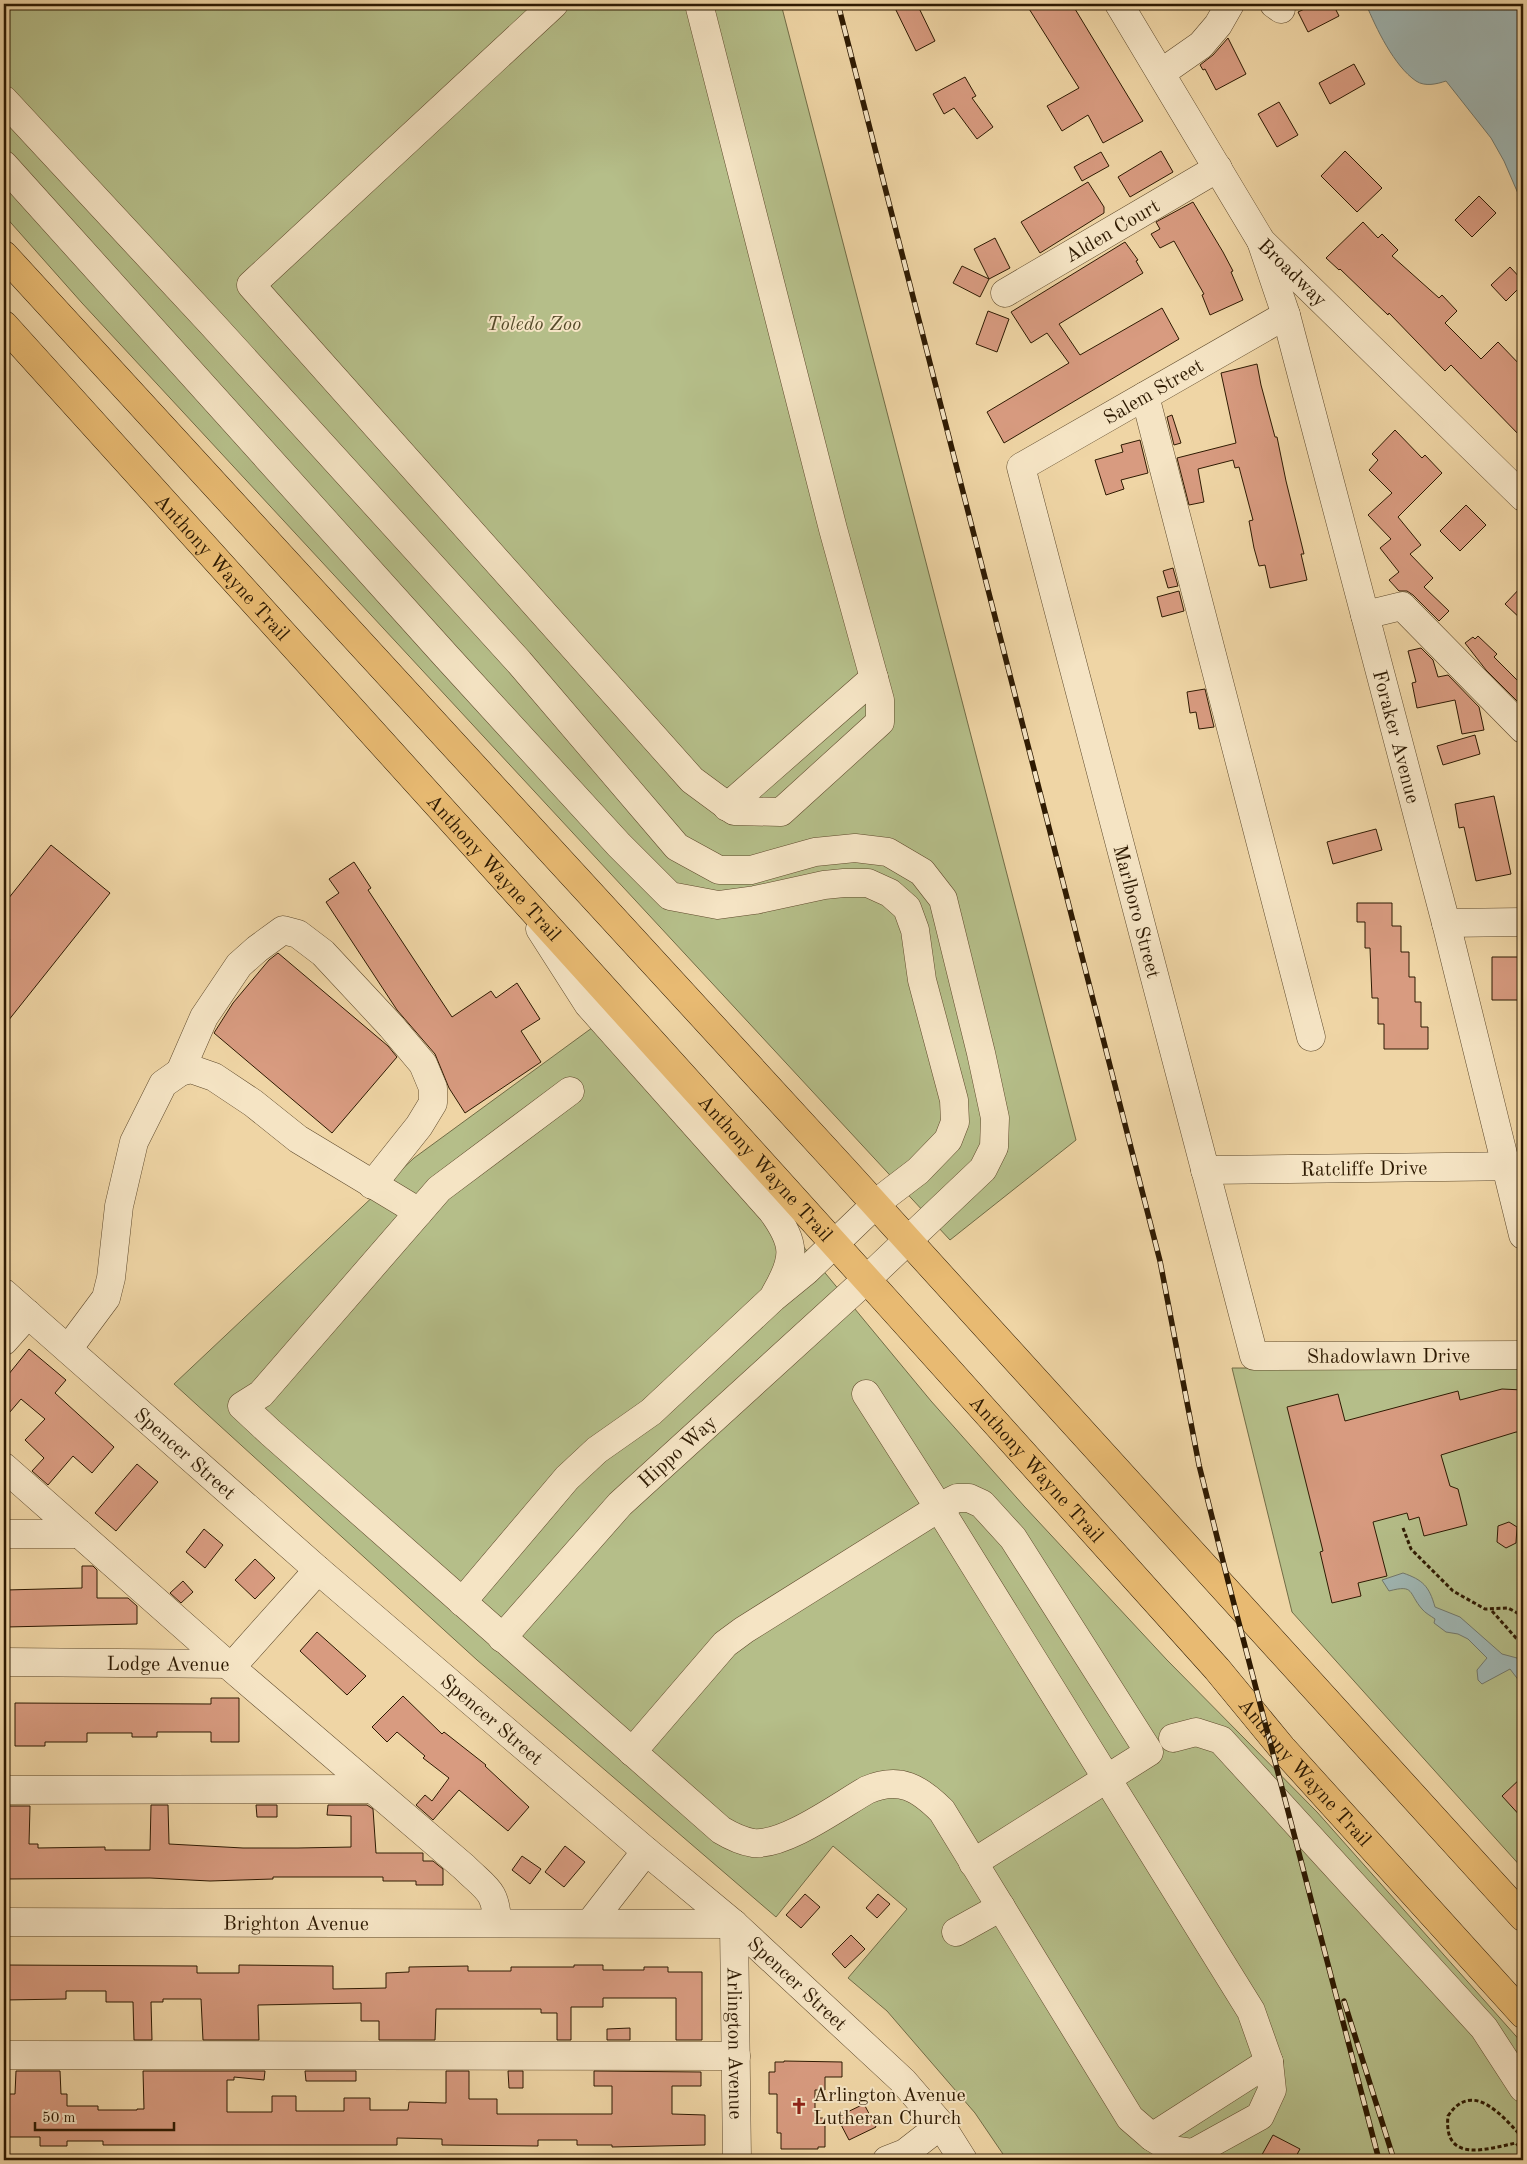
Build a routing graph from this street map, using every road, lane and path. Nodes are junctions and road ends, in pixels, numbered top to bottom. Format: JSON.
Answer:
{"nodes":[{"id":1,"x":554,"y":4,"type":"edge"},
{"id":2,"x":699,"y":4,"type":"edge"},
{"id":3,"x":1119,"y":4,"type":"edge"},
{"id":4,"x":1230,"y":4,"type":"edge"},
{"id":5,"x":1161,"y":73,"type":"junction"},
{"id":6,"x":4,"y":100,"type":"edge"},
{"id":7,"x":4,"y":165,"type":"edge"},
{"id":8,"x":1218,"y":168,"type":"junction"},
{"id":9,"x":1261,"y":241,"type":"junction"},
{"id":10,"x":4,"y":255,"type":"edge"},
{"id":11,"x":1005,"y":293,"type":"dead end"},
{"id":12,"x":1286,"y":315,"type":"junction"},
{"id":13,"x":4,"y":325,"type":"edge"},
{"id":14,"x":1145,"y":396,"type":"junction"},
{"id":15,"x":1021,"y":467,"type":"joint"},
{"id":16,"x":1523,"y":497,"type":"edge"},
{"id":17,"x":1365,"y":615,"type":"junction"},
{"id":18,"x":874,"y":678,"type":"junction"},
{"id":19,"x":1523,"y":730,"type":"edge"},
{"id":20,"x":727,"y":807,"type":"junction"},
{"id":21,"x":516,"y":890,"type":"junction"},
{"id":22,"x":1523,"y":922,"type":"edge"},
{"id":23,"x":1446,"y":924,"type":"junction"},
{"id":24,"x":1311,"y":1037,"type":"dead end"},
{"id":25,"x":180,"y":1072,"type":"junction"},
{"id":26,"x":570,"y":1091,"type":"dead end"},
{"id":27,"x":1514,"y":1166,"type":"edge"},
{"id":28,"x":1205,"y":1170,"type":"junction"},
{"id":29,"x":372,"y":1185,"type":"junction"},
{"id":30,"x":875,"y":1204,"type":"junction"},
{"id":31,"x":419,"y":1212,"type":"junction"},
{"id":32,"x":1523,"y":1235,"type":"edge"},
{"id":33,"x":908,"y":1240,"type":"junction"},
{"id":34,"x":835,"y":1244,"type":"junction"},
{"id":35,"x":867,"y":1279,"type":"junction"},
{"id":36,"x":4,"y":1293,"type":"edge"},
{"id":37,"x":773,"y":1298,"type":"junction"},
{"id":38,"x":28,"y":1314,"type":"junction"},
{"id":39,"x":4,"y":1341,"type":"edge"},
{"id":40,"x":68,"y":1349,"type":"junction"},
{"id":41,"x":1254,"y":1356,"type":"joint"},
{"id":42,"x":1523,"y":1356,"type":"edge"},
{"id":43,"x":866,"y":1394,"type":"dead end"},
{"id":44,"x":4,"y":1466,"type":"edge"},
{"id":45,"x":939,"y":1508,"type":"junction"},
{"id":46,"x":1403,"y":1528,"type":"dead end"},
{"id":47,"x":4,"y":1534,"type":"edge"},
{"id":48,"x":80,"y":1534,"type":"junction"},
{"id":49,"x":318,"y":1570,"type":"junction"},
{"id":50,"x":462,"y":1602,"type":"junction"},
{"id":51,"x":1492,"y":1610,"type":"junction"},
{"id":52,"x":1523,"y":1616,"type":"edge"},
{"id":53,"x":502,"y":1638,"type":"junction"},
{"id":54,"x":1523,"y":1641,"type":"edge"},
{"id":55,"x":4,"y":1662,"type":"edge"},
{"id":56,"x":227,"y":1664,"type":"junction"},
{"id":57,"x":1173,"y":1738,"type":"dead end"},
{"id":58,"x":632,"y":1752,"type":"junction"},
{"id":59,"x":1106,"y":1780,"type":"junction"},
{"id":60,"x":372,"y":1788,"type":"junction"},
{"id":61,"x":4,"y":1790,"type":"edge"},
{"id":62,"x":646,"y":1852,"type":"junction"},
{"id":63,"x":973,"y":1863,"type":"junction"},
{"id":64,"x":1001,"y":1907,"type":"junction"},
{"id":65,"x":1523,"y":1917,"type":"edge"},
{"id":66,"x":4,"y":1922,"type":"edge"},
{"id":67,"x":497,"y":1922,"type":"junction"},
{"id":68,"x":590,"y":1922,"type":"junction"},
{"id":69,"x":734,"y":1924,"type":"junction"},
{"id":70,"x":956,"y":1932,"type":"dead end"},
{"id":71,"x":1523,"y":2014,"type":"edge"},
{"id":72,"x":4,"y":2054,"type":"edge"},
{"id":73,"x":736,"y":2056,"type":"junction"},
{"id":74,"x":1268,"y":2062,"type":"junction"},
{"id":75,"x":1523,"y":2088,"type":"edge"},
{"id":76,"x":941,"y":2125,"type":"junction"},
{"id":77,"x":1152,"y":2137,"type":"junction"},
{"id":78,"x":1523,"y":2138,"type":"edge"},
{"id":79,"x":1523,"y":2151,"type":"edge"},
{"id":80,"x":737,"y":2160,"type":"edge"},
{"id":81,"x":887,"y":2160,"type":"edge"},
{"id":82,"x":963,"y":2160,"type":"edge"}],
"edges":[{"from":1,"to":20,"type":"street"},
{"from":2,"to":18,"type":"street"},
{"from":3,"to":5,"type":"street","name":"Broadway"},
{"from":4,"to":5,"type":"street"},
{"from":5,"to":8,"type":"street","name":"Broadway"},
{"from":6,"to":33,"type":"street","name":"Hippo Way"},
{"from":7,"to":30,"type":"street"},
{"from":8,"to":9,"type":"street","name":"Broadway"},
{"from":8,"to":11,"type":"street","name":"Alden Court"},
{"from":9,"to":12,"type":"street","name":"Foraker Avenue"},
{"from":9,"to":16,"type":"street","name":"Broadway"},
{"from":10,"to":30,"type":"highway"},
{"from":12,"to":14,"type":"street","name":"Salem Street"},
{"from":12,"to":17,"type":"street","name":"Foraker Avenue"},
{"from":13,"to":21,"type":"highway","name":"Anthony Wayne Trail"},
{"from":14,"to":15,"type":"street","name":"Salem Street"},
{"from":14,"to":24,"type":"street"},
{"from":15,"to":28,"type":"street","name":"Marlboro Street"},
{"from":17,"to":19,"type":"street"},
{"from":17,"to":23,"type":"street","name":"Foraker Avenue"},
{"from":18,"to":20,"type":"street"},
{"from":18,"to":20,"type":"street"},
{"from":21,"to":34,"type":"highway","name":"Anthony Wayne Trail"},
{"from":21,"to":37,"type":"street"},
{"from":22,"to":23,"type":"street"},
{"from":23,"to":27,"type":"street","name":"Foraker Avenue"},
{"from":25,"to":29,"type":"street"},
{"from":25,"to":29,"type":"street"},
{"from":25,"to":40,"type":"street"},
{"from":26,"to":31,"type":"street"},
{"from":27,"to":28,"type":"street","name":"Ratcliffe Drive"},
{"from":27,"to":32,"type":"street","name":"Foraker Avenue"},
{"from":28,"to":41,"type":"street","name":"Marlboro Street"},
{"from":29,"to":31,"type":"street"},
{"from":30,"to":33,"type":"highway"},
{"from":30,"to":34,"type":"street"},
{"from":31,"to":50,"type":"street"},
{"from":33,"to":35,"type":"street","name":"Hippo Way"},
{"from":33,"to":65,"type":"highway"},
{"from":34,"to":35,"type":"highway","name":"Anthony Wayne Trail"},
{"from":34,"to":37,"type":"street"},
{"from":35,"to":53,"type":"street","name":"Hippo Way"},
{"from":35,"to":71,"type":"highway","name":"Anthony Wayne Trail"},
{"from":36,"to":38,"type":"street","name":"Spencer Street"},
{"from":37,"to":50,"type":"street"},
{"from":38,"to":39,"type":"street"},
{"from":38,"to":40,"type":"street","name":"Spencer Street"},
{"from":40,"to":49,"type":"street","name":"Spencer Street"},
{"from":41,"to":42,"type":"street","name":"Shadowlawn Drive"},
{"from":43,"to":45,"type":"street"},
{"from":44,"to":48,"type":"street"},
{"from":45,"to":58,"type":"street"},
{"from":45,"to":59,"type":"street"},
{"from":45,"to":59,"type":"street"},
{"from":46,"to":51,"type":"path"},
{"from":47,"to":48,"type":"street"},
{"from":48,"to":56,"type":"street"},
{"from":49,"to":56,"type":"street","name":"Lodge Avenue"},
{"from":49,"to":62,"type":"street","name":"Spencer Street"},
{"from":50,"to":53,"type":"street"},
{"from":51,"to":52,"type":"path"},
{"from":51,"to":54,"type":"path"},
{"from":53,"to":58,"type":"street"},
{"from":55,"to":56,"type":"street","name":"Lodge Avenue"},
{"from":56,"to":60,"type":"street"},
{"from":57,"to":75,"type":"street"},
{"from":58,"to":63,"type":"street"},
{"from":59,"to":63,"type":"street"},
{"from":59,"to":74,"type":"street"},
{"from":60,"to":61,"type":"street"},
{"from":60,"to":67,"type":"street"},
{"from":62,"to":68,"type":"street"},
{"from":62,"to":69,"type":"street","name":"Spencer Street"},
{"from":63,"to":64,"type":"street"},
{"from":64,"to":70,"type":"street"},
{"from":64,"to":77,"type":"street"},
{"from":66,"to":67,"type":"street","name":"Brighton Avenue"},
{"from":67,"to":68,"type":"street","name":"Brighton Avenue"},
{"from":68,"to":69,"type":"street","name":"Brighton Avenue"},
{"from":69,"to":73,"type":"street","name":"Arlington Avenue"},
{"from":69,"to":76,"type":"street","name":"Spencer Street"},
{"from":72,"to":73,"type":"street"},
{"from":73,"to":80,"type":"street","name":"Arlington Avenue"},
{"from":74,"to":77,"type":"street"},
{"from":74,"to":77,"type":"street"},
{"from":76,"to":81,"type":"street"},
{"from":76,"to":82,"type":"street","name":"Spencer Street"},
{"from":78,"to":79,"type":"path"}]}
